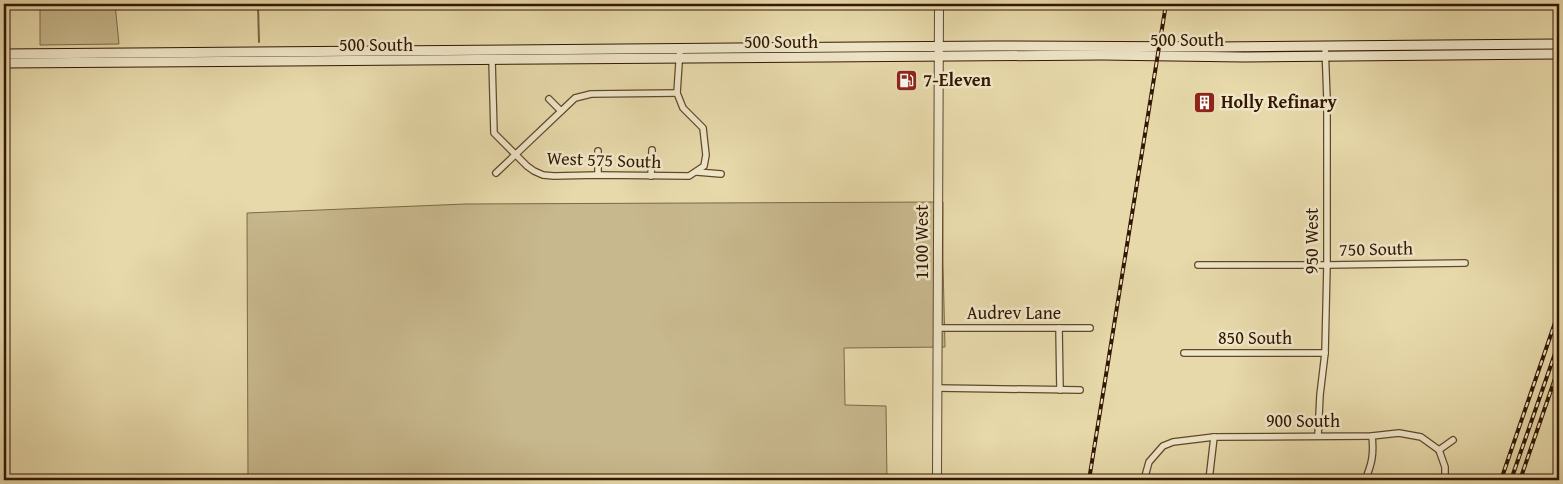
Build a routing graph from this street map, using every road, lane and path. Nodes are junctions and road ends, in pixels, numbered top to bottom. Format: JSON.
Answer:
{"nodes":[{"id":1,"x":939,"y":4,"type":"edge"},
{"id":2,"x":1559,"y":44,"type":"edge"},
{"id":3,"x":1325,"y":46,"type":"junction"},
{"id":4,"x":939,"y":47,"type":"junction"},
{"id":5,"x":680,"y":48,"type":"junction"},
{"id":6,"x":4,"y":54,"type":"edge"},
{"id":7,"x":1559,"y":54,"type":"edge"},
{"id":8,"x":1326,"y":56,"type":"junction"},
{"id":9,"x":939,"y":57,"type":"junction"},
{"id":10,"x":680,"y":58,"type":"junction"},
{"id":11,"x":492,"y":60,"type":"junction"},
{"id":12,"x":4,"y":63,"type":"edge"},
{"id":13,"x":677,"y":93,"type":"junction"},
{"id":14,"x":549,"y":99,"type":"dead end"},
{"id":15,"x":561,"y":111,"type":"junction"},
{"id":16,"x":652,"y":150,"type":"dead end"},
{"id":17,"x":598,"y":151,"type":"dead end"},
{"id":18,"x":516,"y":155,"type":"junction"},
{"id":19,"x":697,"y":172,"type":"junction"},
{"id":20,"x":496,"y":173,"type":"dead end"},
{"id":21,"x":721,"y":174,"type":"dead end"},
{"id":22,"x":598,"y":175,"type":"junction"},
{"id":23,"x":651,"y":176,"type":"junction"},
{"id":24,"x":1465,"y":263,"type":"dead end"},
{"id":25,"x":1198,"y":265,"type":"dead end"},
{"id":26,"x":1327,"y":265,"type":"junction"},
{"id":27,"x":937,"y":328,"type":"junction"},
{"id":28,"x":1059,"y":328,"type":"junction"},
{"id":29,"x":1090,"y":328,"type":"dead end"},
{"id":30,"x":1184,"y":353,"type":"dead end"},
{"id":31,"x":1325,"y":354,"type":"junction"},
{"id":32,"x":937,"y":388,"type":"junction"},
{"id":33,"x":1060,"y":390,"type":"junction"},
{"id":34,"x":1080,"y":390,"type":"dead end"},
{"id":35,"x":1318,"y":436,"type":"junction"},
{"id":36,"x":1372,"y":436,"type":"junction"},
{"id":37,"x":1214,"y":437,"type":"junction"},
{"id":38,"x":1454,"y":440,"type":"dead end"},
{"id":39,"x":1439,"y":450,"type":"junction"},
{"id":40,"x":937,"y":480,"type":"edge"},
{"id":41,"x":1144,"y":480,"type":"edge"},
{"id":42,"x":1209,"y":480,"type":"edge"},
{"id":43,"x":1365,"y":480,"type":"edge"},
{"id":44,"x":1445,"y":480,"type":"edge"}],
"edges":[{"from":1,"to":4,"type":"street","name":"1100 West"},
{"from":2,"to":3,"type":"main road","name":"500 South"},
{"from":3,"to":4,"type":"main road","name":"500 South"},
{"from":3,"to":8,"type":"street","name":"950 West"},
{"from":4,"to":5,"type":"main road","name":"500 South"},
{"from":4,"to":9,"type":"street","name":"1100 West"},
{"from":5,"to":6,"type":"main road","name":"500 South"},
{"from":5,"to":10,"type":"street"},
{"from":7,"to":8,"type":"main road","name":"500 South"},
{"from":8,"to":9,"type":"main road","name":"500 South"},
{"from":8,"to":26,"type":"street","name":"950 West"},
{"from":9,"to":10,"type":"main road","name":"500 South"},
{"from":9,"to":27,"type":"street","name":"1100 West"},
{"from":10,"to":11,"type":"main road","name":"500 South"},
{"from":10,"to":13,"type":"street"},
{"from":11,"to":12,"type":"main road","name":"500 South"},
{"from":11,"to":18,"type":"street","name":"West 575 South"},
{"from":13,"to":15,"type":"street"},
{"from":13,"to":19,"type":"street"},
{"from":14,"to":15,"type":"street"},
{"from":15,"to":18,"type":"street"},
{"from":16,"to":23,"type":"street"},
{"from":17,"to":22,"type":"street"},
{"from":18,"to":20,"type":"street"},
{"from":18,"to":22,"type":"street","name":"West 575 South"},
{"from":19,"to":21,"type":"street","name":"West 575 South"},
{"from":19,"to":23,"type":"street","name":"West 575 South"},
{"from":22,"to":23,"type":"street","name":"West 575 South"},
{"from":24,"to":26,"type":"street","name":"750 South"},
{"from":25,"to":26,"type":"street","name":"750 South"},
{"from":26,"to":31,"type":"street","name":"950 West"},
{"from":27,"to":28,"type":"street","name":"Audrev Lane"},
{"from":27,"to":32,"type":"street","name":"1100 West"},
{"from":28,"to":29,"type":"street","name":"Audrev Lane"},
{"from":28,"to":33,"type":"street"},
{"from":30,"to":31,"type":"street","name":"850 South"},
{"from":31,"to":35,"type":"street","name":"950 West"},
{"from":32,"to":33,"type":"street"},
{"from":32,"to":40,"type":"street","name":"1100 West"},
{"from":33,"to":34,"type":"street"},
{"from":35,"to":36,"type":"street","name":"900 South"},
{"from":35,"to":37,"type":"street","name":"900 South"},
{"from":36,"to":39,"type":"street","name":"900 South"},
{"from":36,"to":43,"type":"street"},
{"from":37,"to":41,"type":"street","name":"900 South"},
{"from":37,"to":42,"type":"street"},
{"from":38,"to":39,"type":"street"},
{"from":39,"to":44,"type":"street"}]}
